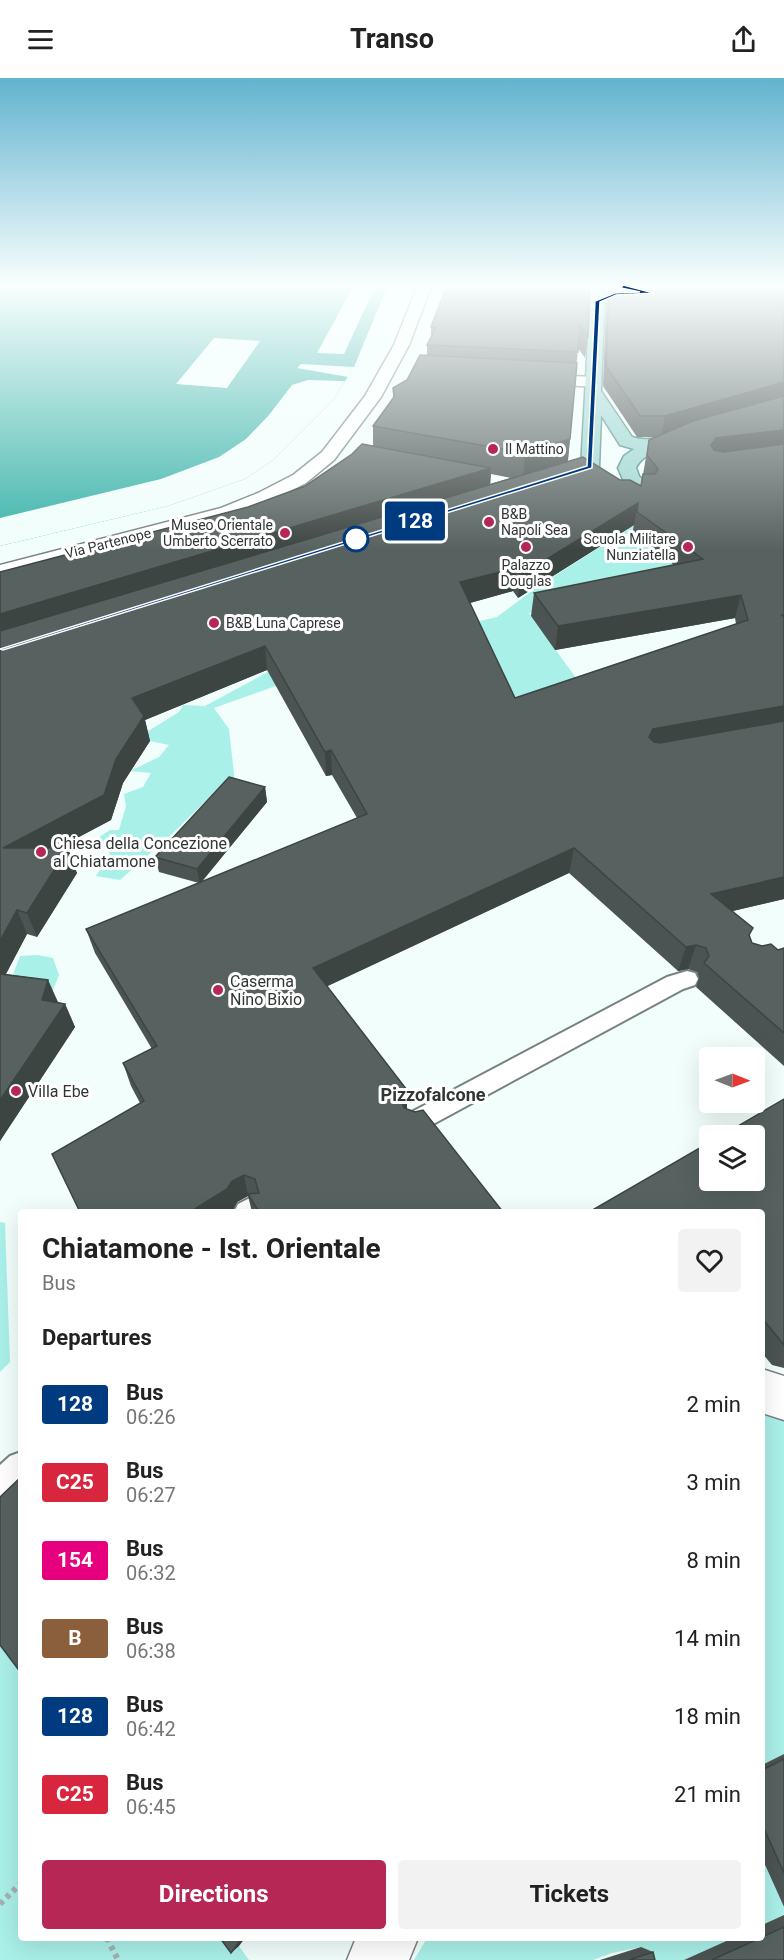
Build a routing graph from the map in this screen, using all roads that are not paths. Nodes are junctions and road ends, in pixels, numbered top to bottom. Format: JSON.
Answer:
{"nodes":[{"id":1,"x":396,"y":375,"type":"edge"},
{"id":2,"x":594,"y":375,"type":"edge"},
{"id":3,"x":508,"y":378,"type":"edge"},
{"id":4,"x":593,"y":386,"type":"junction"},
{"id":5,"x":709,"y":430,"type":"edge"},
{"id":6,"x":661,"y":444,"type":"junction"},
{"id":7,"x":331,"y":452,"type":"junction"},
{"id":8,"x":350,"y":456,"type":"edge"},
{"id":9,"x":643,"y":490,"type":"edge"},
{"id":10,"x":624,"y":496,"type":"edge"},
{"id":11,"x":0,"y":571,"type":"edge"},
{"id":12,"x":687,"y":979,"type":"dead end"},
{"id":13,"x":415,"y":1122,"type":"edge"},
{"id":14,"x":765,"y":1392,"type":"edge"},
{"id":15,"x":784,"y":1398,"type":"edge"},
{"id":16,"x":18,"y":1470,"type":"edge"},
{"id":17,"x":0,"y":1486,"type":"edge"},
{"id":18,"x":387,"y":1941,"type":"edge"},
{"id":19,"x":376,"y":1960,"type":"edge"}],
"edges":[{"from":1,"to":7,"type":"street","name":"Via Partenope"},
{"from":2,"to":4,"type":"main road"},
{"from":3,"to":4,"type":"street"},
{"from":4,"to":6,"type":"main road"},
{"from":4,"to":10,"type":"main road"},
{"from":5,"to":6,"type":"main road"},
{"from":6,"to":9,"type":"main road"},
{"from":7,"to":8,"type":"street"},
{"from":7,"to":11,"type":"street","name":"Via Partenope"},
{"from":12,"to":13,"type":"lane"},
{"from":14,"to":15,"type":"street"},
{"from":16,"to":17,"type":"lane"},
{"from":18,"to":19,"type":"street"}]}
